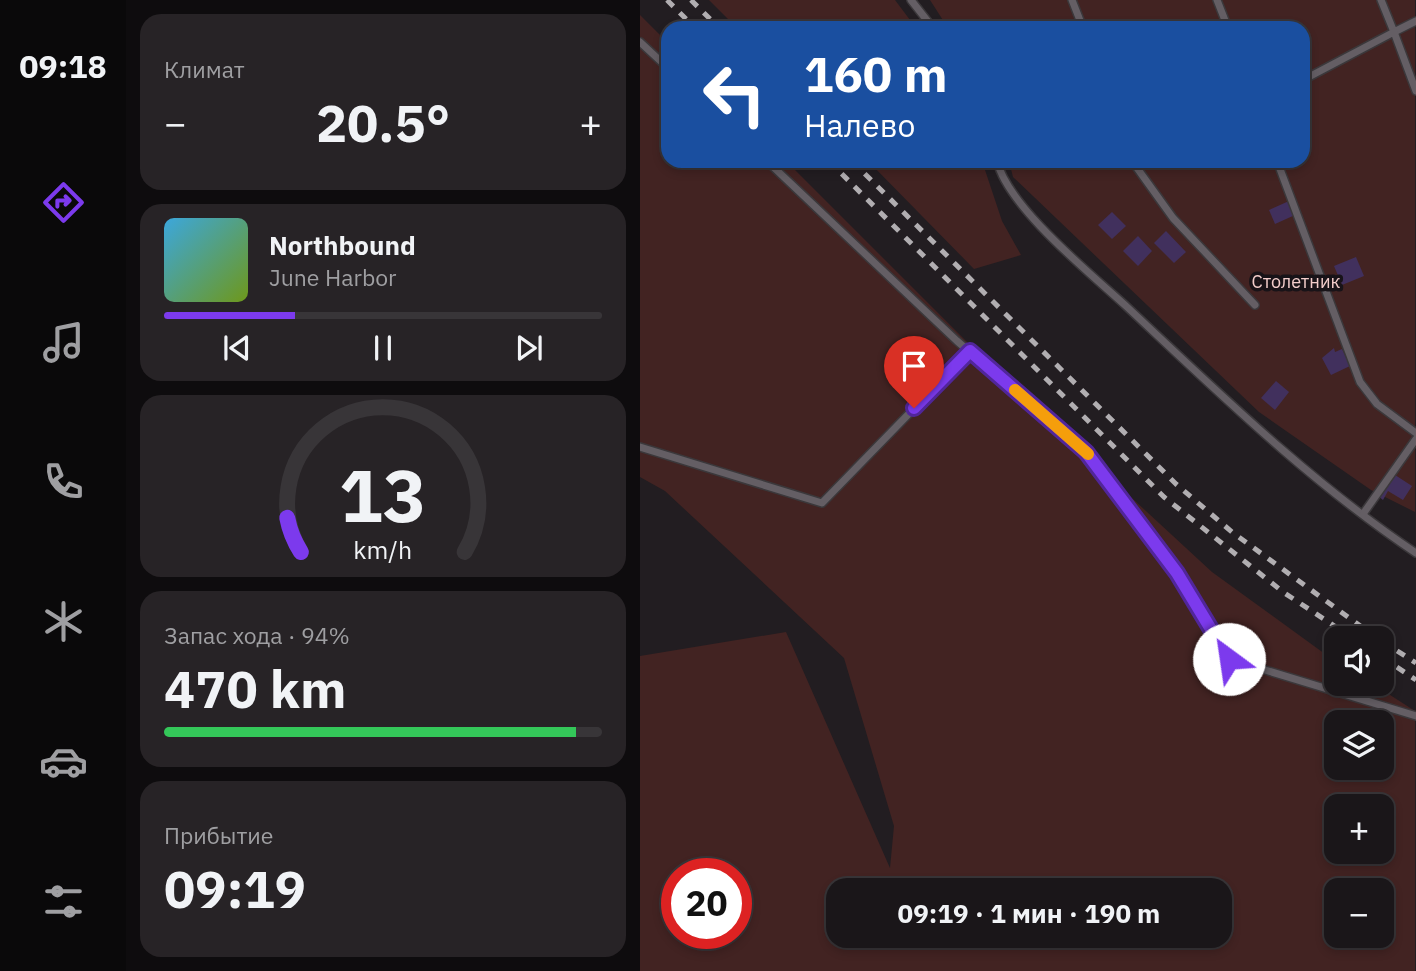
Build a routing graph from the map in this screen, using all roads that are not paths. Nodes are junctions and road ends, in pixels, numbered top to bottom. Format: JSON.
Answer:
{"nodes":[{"id":1,"x":911,"y":0,"type":"edge"},
{"id":2,"x":1072,"y":0,"type":"edge"},
{"id":3,"x":1217,"y":0,"type":"edge"},
{"id":4,"x":1381,"y":0,"type":"edge"},
{"id":5,"x":928,"y":21,"type":"edge"},
{"id":6,"x":1080,"y":21,"type":"edge"},
{"id":7,"x":1225,"y":21,"type":"edge"},
{"id":8,"x":1415,"y":21,"type":"edge"},
{"id":9,"x":1394,"y":32,"type":"junction"},
{"id":10,"x":640,"y":42,"type":"edge"},
{"id":11,"x":661,"y":62,"type":"edge"},
{"id":12,"x":1310,"y":76,"type":"edge"},
{"id":13,"x":1415,"y":91,"type":"edge"},
{"id":14,"x":774,"y":168,"type":"edge"},
{"id":15,"x":998,"y":168,"type":"edge"},
{"id":16,"x":1138,"y":168,"type":"edge"},
{"id":17,"x":1280,"y":168,"type":"edge"},
{"id":18,"x":1255,"y":305,"type":"dead end"},
{"id":19,"x":970,"y":351,"type":"junction"},
{"id":20,"x":1415,"y":433,"type":"edge"},
{"id":21,"x":1415,"y":439,"type":"edge"},
{"id":22,"x":640,"y":447,"type":"edge"},
{"id":23,"x":1363,"y":514,"type":"junction"},
{"id":24,"x":1415,"y":553,"type":"edge"},
{"id":25,"x":1415,"y":716,"type":"edge"}],
"edges":[{"from":1,"to":5,"type":"lane"},
{"from":2,"to":6,"type":"lane"},
{"from":3,"to":7,"type":"lane"},
{"from":4,"to":9,"type":"lane"},
{"from":8,"to":9,"type":"lane"},
{"from":9,"to":12,"type":"lane"},
{"from":9,"to":13,"type":"lane"},
{"from":10,"to":11,"type":"lane"},
{"from":14,"to":19,"type":"lane"},
{"from":15,"to":23,"type":"lane"},
{"from":16,"to":18,"type":"lane"},
{"from":17,"to":20,"type":"lane"},
{"from":19,"to":22,"type":"lane"},
{"from":19,"to":25,"type":"lane"},
{"from":21,"to":23,"type":"lane"},
{"from":23,"to":24,"type":"lane"}]}
